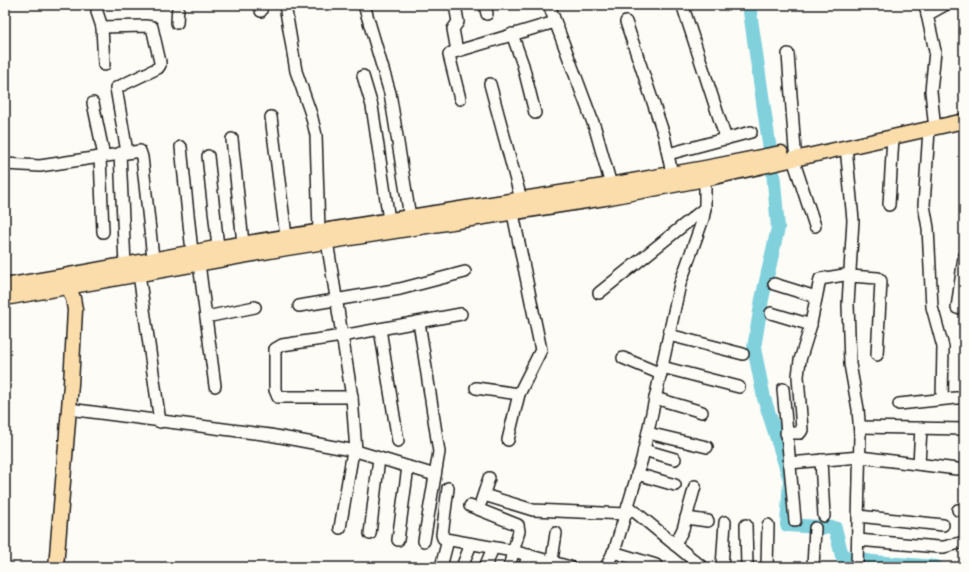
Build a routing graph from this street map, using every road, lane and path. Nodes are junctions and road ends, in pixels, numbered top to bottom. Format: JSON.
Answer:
{"nodes":[{"id":1,"x":98,"y":5,"type":"edge"},
{"id":2,"x":178,"y":5,"type":"edge"},
{"id":3,"x":284,"y":5,"type":"edge"},
{"id":4,"x":364,"y":5,"type":"edge"},
{"id":5,"x":456,"y":5,"type":"edge"},
{"id":6,"x":549,"y":5,"type":"edge"},
{"id":7,"x":945,"y":5,"type":"edge"},
{"id":8,"x":684,"y":10,"type":"dead end"},
{"id":9,"x":926,"y":10,"type":"edge"},
{"id":10,"x":555,"y":22,"type":"junction"},
{"id":11,"x":626,"y":22,"type":"dead end"},
{"id":12,"x":177,"y":23,"type":"dead end"},
{"id":13,"x":102,"y":27,"type":"junction"},
{"id":14,"x":512,"y":34,"type":"junction"},
{"id":15,"x":457,"y":51,"type":"junction"},
{"id":16,"x":788,"y":54,"type":"dead end"},
{"id":17,"x":104,"y":65,"type":"dead end"},
{"id":18,"x":363,"y":76,"type":"dead end"},
{"id":19,"x":490,"y":84,"type":"dead end"},
{"id":20,"x":460,"y":99,"type":"dead end"},
{"id":21,"x":93,"y":103,"type":"dead end"},
{"id":22,"x":964,"y":112,"type":"edge"},
{"id":23,"x":535,"y":114,"type":"dead end"},
{"id":24,"x":271,"y":117,"type":"dead end"},
{"id":25,"x":964,"y":120,"type":"edge"},
{"id":26,"x":931,"y":125,"type":"junction"},
{"id":27,"x":752,"y":132,"type":"dead end"},
{"id":28,"x":893,"y":137,"type":"junction"},
{"id":29,"x":232,"y":139,"type":"dead end"},
{"id":30,"x":726,"y":139,"type":"junction"},
{"id":31,"x":181,"y":147,"type":"dead end"},
{"id":32,"x":846,"y":147,"type":"junction"},
{"id":33,"x":124,"y":153,"type":"junction"},
{"id":34,"x":668,"y":154,"type":"junction"},
{"id":35,"x":102,"y":156,"type":"junction"},
{"id":36,"x":208,"y":156,"type":"dead end"},
{"id":37,"x":789,"y":156,"type":"junction"},
{"id":38,"x":5,"y":164,"type":"edge"},
{"id":39,"x":672,"y":174,"type":"junction"},
{"id":40,"x":705,"y":174,"type":"junction"},
{"id":41,"x":612,"y":191,"type":"junction"},
{"id":42,"x":515,"y":204,"type":"junction"},
{"id":43,"x":890,"y":205,"type":"dead end"},
{"id":44,"x":705,"y":208,"type":"junction"},
{"id":45,"x":410,"y":217,"type":"junction"},
{"id":46,"x":389,"y":220,"type":"junction"},
{"id":47,"x":815,"y":226,"type":"dead end"},
{"id":48,"x":103,"y":232,"type":"dead end"},
{"id":49,"x":324,"y":234,"type":"junction"},
{"id":50,"x":286,"y":236,"type":"junction"},
{"id":51,"x":243,"y":243,"type":"junction"},
{"id":52,"x":218,"y":247,"type":"junction"},
{"id":53,"x":196,"y":256,"type":"junction"},
{"id":54,"x":964,"y":257,"type":"edge"},
{"id":55,"x":154,"y":266,"type":"junction"},
{"id":56,"x":134,"y":267,"type":"junction"},
{"id":57,"x":465,"y":272,"type":"dead end"},
{"id":58,"x":850,"y":275,"type":"junction"},
{"id":59,"x":66,"y":282,"type":"junction"},
{"id":60,"x":774,"y":284,"type":"dead end"},
{"id":61,"x":5,"y":286,"type":"edge"},
{"id":62,"x":599,"y":293,"type":"dead end"},
{"id":63,"x":816,"y":297,"type":"junction"},
{"id":64,"x":5,"y":298,"type":"edge"},
{"id":65,"x":337,"y":300,"type":"junction"},
{"id":66,"x":299,"y":306,"type":"dead end"},
{"id":67,"x":255,"y":307,"type":"dead end"},
{"id":68,"x":956,"y":308,"type":"dead end"},
{"id":69,"x":771,"y":313,"type":"dead end"},
{"id":70,"x":461,"y":314,"type":"dead end"},
{"id":71,"x":206,"y":317,"type":"junction"},
{"id":72,"x":419,"y":322,"type":"junction"},
{"id":73,"x":811,"y":325,"type":"junction"},
{"id":74,"x":380,"y":329,"type":"junction"},
{"id":75,"x":669,"y":335,"type":"junction"},
{"id":76,"x":342,"y":336,"type":"junction"},
{"id":77,"x":743,"y":354,"type":"dead end"},
{"id":78,"x":877,"y":355,"type":"dead end"},
{"id":79,"x":622,"y":358,"type":"dead end"},
{"id":80,"x":661,"y":370,"type":"junction"},
{"id":81,"x":215,"y":386,"type":"dead end"},
{"id":82,"x":739,"y":387,"type":"dead end"},
{"id":83,"x":476,"y":388,"type":"dead end"},
{"id":84,"x":783,"y":389,"type":"dead end"},
{"id":85,"x":519,"y":394,"type":"junction"},
{"id":86,"x":352,"y":397,"type":"junction"},
{"id":87,"x":655,"y":398,"type":"junction"},
{"id":88,"x":964,"y":398,"type":"edge"},
{"id":89,"x":942,"y":399,"type":"junction"},
{"id":90,"x":899,"y":404,"type":"dead end"},
{"id":91,"x":69,"y":410,"type":"junction"},
{"id":92,"x":702,"y":412,"type":"dead end"},
{"id":93,"x":160,"y":422,"type":"junction"},
{"id":94,"x":860,"y":427,"type":"junction"},
{"id":95,"x":921,"y":428,"type":"junction"},
{"id":96,"x":964,"y":428,"type":"edge"},
{"id":97,"x":648,"y":433,"type":"junction"},
{"id":98,"x":786,"y":433,"type":"junction"},
{"id":99,"x":508,"y":440,"type":"dead end"},
{"id":100,"x":398,"y":441,"type":"dead end"},
{"id":101,"x":707,"y":447,"type":"dead end"},
{"id":102,"x":644,"y":450,"type":"junction"},
{"id":103,"x":354,"y":451,"type":"junction"},
{"id":104,"x":860,"y":457,"type":"junction"},
{"id":105,"x":379,"y":458,"type":"junction"},
{"id":106,"x":675,"y":459,"type":"dead end"},
{"id":107,"x":821,"y":460,"type":"junction"},
{"id":108,"x":789,"y":463,"type":"junction"},
{"id":109,"x":919,"y":464,"type":"junction"},
{"id":110,"x":408,"y":467,"type":"junction"},
{"id":111,"x":957,"y":469,"type":"dead end"},
{"id":112,"x":637,"y":474,"type":"junction"},
{"id":113,"x":435,"y":475,"type":"junction"},
{"id":114,"x":489,"y":478,"type":"dead end"},
{"id":115,"x":675,"y":485,"type":"dead end"},
{"id":116,"x":695,"y":486,"type":"dead end"},
{"id":117,"x":448,"y":488,"type":"dead end"},
{"id":118,"x":484,"y":495,"type":"junction"},
{"id":119,"x":627,"y":510,"type":"junction"},
{"id":120,"x":824,"y":516,"type":"dead end"},
{"id":121,"x":858,"y":516,"type":"junction"},
{"id":122,"x":686,"y":518,"type":"junction"},
{"id":123,"x":708,"y":521,"type":"dead end"},
{"id":124,"x":795,"y":521,"type":"dead end"},
{"id":125,"x":725,"y":522,"type":"dead end"},
{"id":126,"x":768,"y":525,"type":"dead end"},
{"id":127,"x":943,"y":525,"type":"dead end"},
{"id":128,"x":746,"y":526,"type":"dead end"},
{"id":129,"x":340,"y":528,"type":"dead end"},
{"id":130,"x":815,"y":528,"type":"dead end"},
{"id":131,"x":556,"y":533,"type":"dead end"},
{"id":132,"x":370,"y":534,"type":"dead end"},
{"id":133,"x":398,"y":540,"type":"dead end"},
{"id":134,"x":448,"y":540,"type":"junction"},
{"id":135,"x":858,"y":540,"type":"junction"},
{"id":136,"x":424,"y":541,"type":"dead end"},
{"id":137,"x":964,"y":542,"type":"edge"},
{"id":138,"x":471,"y":544,"type":"junction"},
{"id":139,"x":675,"y":545,"type":"junction"},
{"id":140,"x":493,"y":548,"type":"junction"},
{"id":141,"x":513,"y":551,"type":"junction"},
{"id":142,"x":614,"y":552,"type":"junction"},
{"id":143,"x":529,"y":555,"type":"junction"},
{"id":144,"x":551,"y":564,"type":"edge"},
{"id":145,"x":857,"y":564,"type":"edge"},
{"id":146,"x":656,"y":565,"type":"dead end"},
{"id":147,"x":56,"y":567,"type":"edge"},
{"id":148,"x":441,"y":567,"type":"edge"},
{"id":149,"x":462,"y":567,"type":"edge"},
{"id":150,"x":485,"y":567,"type":"edge"},
{"id":151,"x":509,"y":567,"type":"edge"},
{"id":152,"x":524,"y":567,"type":"edge"},
{"id":153,"x":570,"y":567,"type":"edge"},
{"id":154,"x":606,"y":567,"type":"edge"},
{"id":155,"x":702,"y":567,"type":"edge"},
{"id":156,"x":722,"y":567,"type":"edge"},
{"id":157,"x":747,"y":567,"type":"edge"},
{"id":158,"x":767,"y":567,"type":"edge"},
{"id":159,"x":813,"y":567,"type":"edge"}],
"edges":[{"from":1,"to":13,"type":"street"},
{"from":2,"to":12,"type":"street"},
{"from":3,"to":49,"type":"street"},
{"from":4,"to":45,"type":"street"},
{"from":5,"to":15,"type":"street"},
{"from":6,"to":10,"type":"street"},
{"from":7,"to":9,"type":"street"},
{"from":8,"to":30,"type":"street"},
{"from":9,"to":26,"type":"street"},
{"from":10,"to":14,"type":"street"},
{"from":10,"to":41,"type":"street"},
{"from":11,"to":34,"type":"street"},
{"from":13,"to":17,"type":"street"},
{"from":13,"to":33,"type":"street"},
{"from":14,"to":15,"type":"street"},
{"from":14,"to":23,"type":"street"},
{"from":15,"to":20,"type":"street"},
{"from":16,"to":37,"type":"street"},
{"from":18,"to":46,"type":"street"},
{"from":19,"to":42,"type":"street"},
{"from":21,"to":35,"type":"street"},
{"from":22,"to":26,"type":"main road"},
{"from":24,"to":50,"type":"street"},
{"from":25,"to":26,"type":"main road"},
{"from":26,"to":28,"type":"main road"},
{"from":26,"to":37,"type":"main road"},
{"from":26,"to":89,"type":"street"},
{"from":27,"to":30,"type":"street"},
{"from":28,"to":32,"type":"main road"},
{"from":28,"to":43,"type":"street"},
{"from":29,"to":51,"type":"street"},
{"from":30,"to":34,"type":"street"},
{"from":31,"to":53,"type":"street"},
{"from":32,"to":37,"type":"main road"},
{"from":32,"to":58,"type":"street"},
{"from":33,"to":35,"type":"street"},
{"from":33,"to":55,"type":"street"},
{"from":33,"to":56,"type":"street"},
{"from":34,"to":39,"type":"street"},
{"from":35,"to":38,"type":"street"},
{"from":35,"to":48,"type":"street"},
{"from":36,"to":52,"type":"street"},
{"from":37,"to":40,"type":"main road"},
{"from":37,"to":47,"type":"street"},
{"from":39,"to":40,"type":"main road"},
{"from":39,"to":41,"type":"main road"},
{"from":40,"to":41,"type":"main road"},
{"from":40,"to":44,"type":"street"},
{"from":41,"to":42,"type":"main road"},
{"from":42,"to":45,"type":"main road"},
{"from":42,"to":49,"type":"main road"},
{"from":42,"to":85,"type":"street"},
{"from":44,"to":62,"type":"street"},
{"from":44,"to":75,"type":"street"},
{"from":45,"to":46,"type":"main road"},
{"from":46,"to":49,"type":"main road"},
{"from":49,"to":50,"type":"main road"},
{"from":49,"to":53,"type":"main road"},
{"from":49,"to":65,"type":"street"},
{"from":50,"to":51,"type":"main road"},
{"from":51,"to":52,"type":"main road"},
{"from":52,"to":53,"type":"main road"},
{"from":53,"to":55,"type":"main road"},
{"from":53,"to":71,"type":"street"},
{"from":54,"to":68,"type":"street"},
{"from":55,"to":56,"type":"main road"},
{"from":56,"to":59,"type":"main road"},
{"from":56,"to":93,"type":"street"},
{"from":57,"to":65,"type":"street"},
{"from":58,"to":63,"type":"street"},
{"from":58,"to":78,"type":"street"},
{"from":58,"to":94,"type":"street"},
{"from":59,"to":61,"type":"main road"},
{"from":59,"to":64,"type":"main road"},
{"from":59,"to":91,"type":"main road"},
{"from":60,"to":63,"type":"street"},
{"from":63,"to":73,"type":"street"},
{"from":65,"to":66,"type":"street"},
{"from":65,"to":76,"type":"street"},
{"from":67,"to":71,"type":"street"},
{"from":69,"to":73,"type":"street"},
{"from":70,"to":72,"type":"street"},
{"from":71,"to":81,"type":"street"},
{"from":72,"to":74,"type":"street"},
{"from":72,"to":113,"type":"street"},
{"from":73,"to":98,"type":"street"},
{"from":74,"to":76,"type":"street"},
{"from":74,"to":100,"type":"street"},
{"from":75,"to":77,"type":"street"},
{"from":75,"to":80,"type":"street"},
{"from":76,"to":86,"type":"street"},
{"from":76,"to":86,"type":"street"},
{"from":79,"to":80,"type":"street"},
{"from":80,"to":82,"type":"street"},
{"from":80,"to":87,"type":"street"},
{"from":83,"to":85,"type":"street"},
{"from":84,"to":98,"type":"street"},
{"from":85,"to":99,"type":"street"},
{"from":86,"to":103,"type":"street"},
{"from":87,"to":92,"type":"street"},
{"from":87,"to":97,"type":"street"},
{"from":88,"to":89,"type":"street"},
{"from":89,"to":90,"type":"street"},
{"from":91,"to":93,"type":"street"},
{"from":91,"to":147,"type":"main road"},
{"from":93,"to":103,"type":"street"},
{"from":94,"to":95,"type":"street"},
{"from":94,"to":104,"type":"street"},
{"from":95,"to":96,"type":"street"},
{"from":95,"to":109,"type":"street"},
{"from":97,"to":101,"type":"street"},
{"from":97,"to":102,"type":"street"},
{"from":98,"to":108,"type":"street"},
{"from":102,"to":106,"type":"street"},
{"from":102,"to":112,"type":"street"},
{"from":103,"to":105,"type":"street"},
{"from":103,"to":129,"type":"street"},
{"from":104,"to":107,"type":"street"},
{"from":104,"to":109,"type":"street"},
{"from":104,"to":121,"type":"street"},
{"from":105,"to":110,"type":"street"},
{"from":105,"to":132,"type":"street"},
{"from":107,"to":108,"type":"street"},
{"from":107,"to":120,"type":"street"},
{"from":108,"to":124,"type":"street"},
{"from":109,"to":111,"type":"street"},
{"from":110,"to":113,"type":"street"},
{"from":110,"to":133,"type":"street"},
{"from":112,"to":115,"type":"street"},
{"from":112,"to":119,"type":"street"},
{"from":113,"to":136,"type":"street"},
{"from":114,"to":118,"type":"street"},
{"from":116,"to":122,"type":"street"},
{"from":117,"to":134,"type":"street"},
{"from":118,"to":119,"type":"street"},
{"from":118,"to":141,"type":"street"},
{"from":119,"to":139,"type":"street"},
{"from":119,"to":142,"type":"street"},
{"from":121,"to":127,"type":"street"},
{"from":121,"to":135,"type":"street"},
{"from":122,"to":123,"type":"street"},
{"from":122,"to":139,"type":"street"},
{"from":125,"to":156,"type":"street"},
{"from":126,"to":158,"type":"street"},
{"from":128,"to":157,"type":"street"},
{"from":130,"to":159,"type":"street"},
{"from":131,"to":144,"type":"street"},
{"from":134,"to":138,"type":"street"},
{"from":134,"to":148,"type":"street"},
{"from":135,"to":137,"type":"street"},
{"from":135,"to":145,"type":"street"},
{"from":138,"to":140,"type":"street"},
{"from":138,"to":149,"type":"street"},
{"from":139,"to":155,"type":"street"},
{"from":140,"to":141,"type":"street"},
{"from":140,"to":150,"type":"street"},
{"from":141,"to":143,"type":"street"},
{"from":141,"to":151,"type":"street"},
{"from":142,"to":146,"type":"street"},
{"from":142,"to":154,"type":"street"},
{"from":143,"to":144,"type":"street"},
{"from":143,"to":152,"type":"street"},
{"from":144,"to":153,"type":"street"}]}
